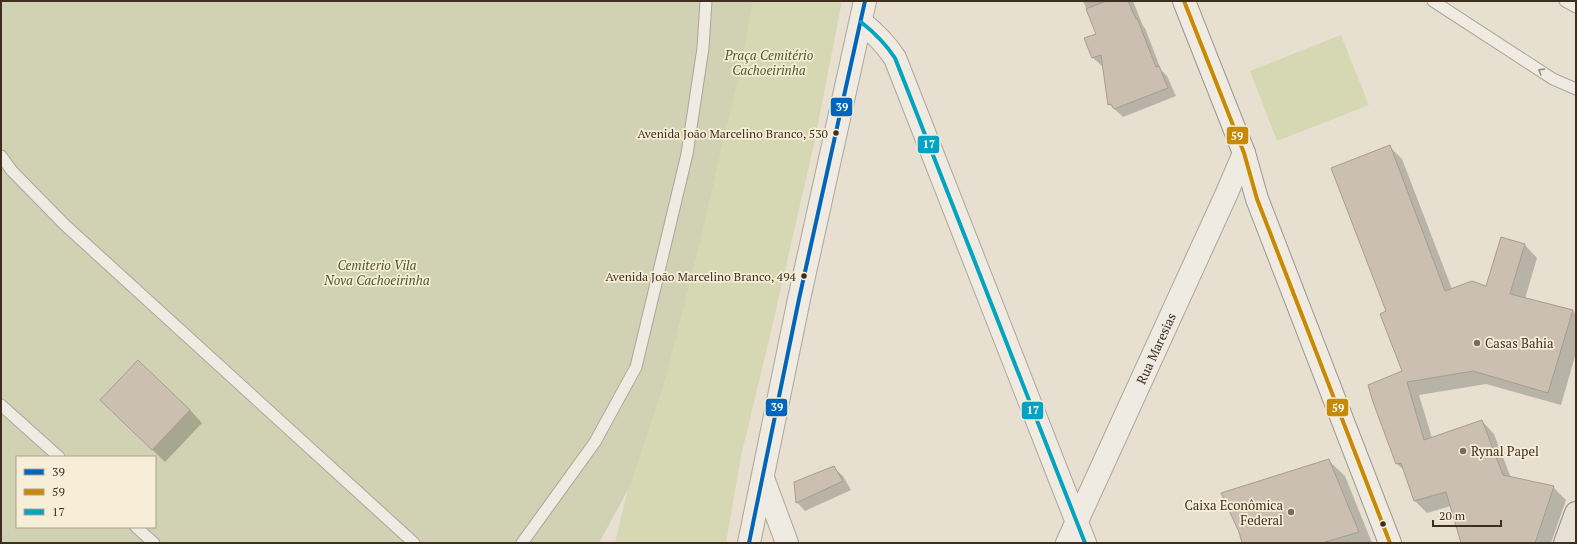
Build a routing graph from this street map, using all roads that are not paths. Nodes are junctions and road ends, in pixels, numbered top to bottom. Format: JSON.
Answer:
{"nodes":[{"id":1,"x":706,"y":1,"type":"edge"},
{"id":2,"x":865,"y":1,"type":"edge"},
{"id":3,"x":1184,"y":1,"type":"edge"},
{"id":4,"x":1433,"y":1,"type":"edge"},
{"id":5,"x":1565,"y":1,"type":"edge"},
{"id":6,"x":1576,"y":7,"type":"edge"},
{"id":7,"x":861,"y":22,"type":"junction"},
{"id":8,"x":1576,"y":89,"type":"edge"},
{"id":9,"x":1244,"y":153,"type":"junction"},
{"id":10,"x":1,"y":156,"type":"edge"},
{"id":11,"x":1,"y":405,"type":"edge"},
{"id":12,"x":58,"y":456,"type":"edge"},
{"id":13,"x":763,"y":478,"type":"junction"},
{"id":14,"x":1576,"y":512,"type":"edge"},
{"id":15,"x":1077,"y":520,"type":"junction"},
{"id":16,"x":137,"y":528,"type":"edge"},
{"id":17,"x":154,"y":543,"type":"edge"},
{"id":18,"x":414,"y":543,"type":"edge"},
{"id":19,"x":522,"y":543,"type":"edge"},
{"id":20,"x":749,"y":543,"type":"edge"},
{"id":21,"x":787,"y":543,"type":"edge"},
{"id":22,"x":1067,"y":543,"type":"edge"},
{"id":23,"x":1085,"y":543,"type":"edge"},
{"id":24,"x":1390,"y":543,"type":"edge"},
{"id":25,"x":1565,"y":543,"type":"edge"}],
"edges":[{"from":1,"to":19,"type":"lane"},
{"from":2,"to":7,"type":"street"},
{"from":3,"to":9,"type":"street"},
{"from":8,"to":4,"type":"lane","one_way":true},
{"from":5,"to":6,"type":"lane"},
{"from":7,"to":13,"type":"street"},
{"from":7,"to":15,"type":"street"},
{"from":9,"to":15,"type":"street","name":"Rua Maresias"},
{"from":9,"to":24,"type":"street"},
{"from":10,"to":18,"type":"lane"},
{"from":11,"to":12,"type":"lane"},
{"from":13,"to":20,"type":"street"},
{"from":13,"to":21,"type":"street"},
{"from":14,"to":25,"type":"main road"},
{"from":15,"to":22,"type":"street","name":"Rua Maresias"},
{"from":15,"to":23,"type":"street"},
{"from":16,"to":17,"type":"lane"}]}
